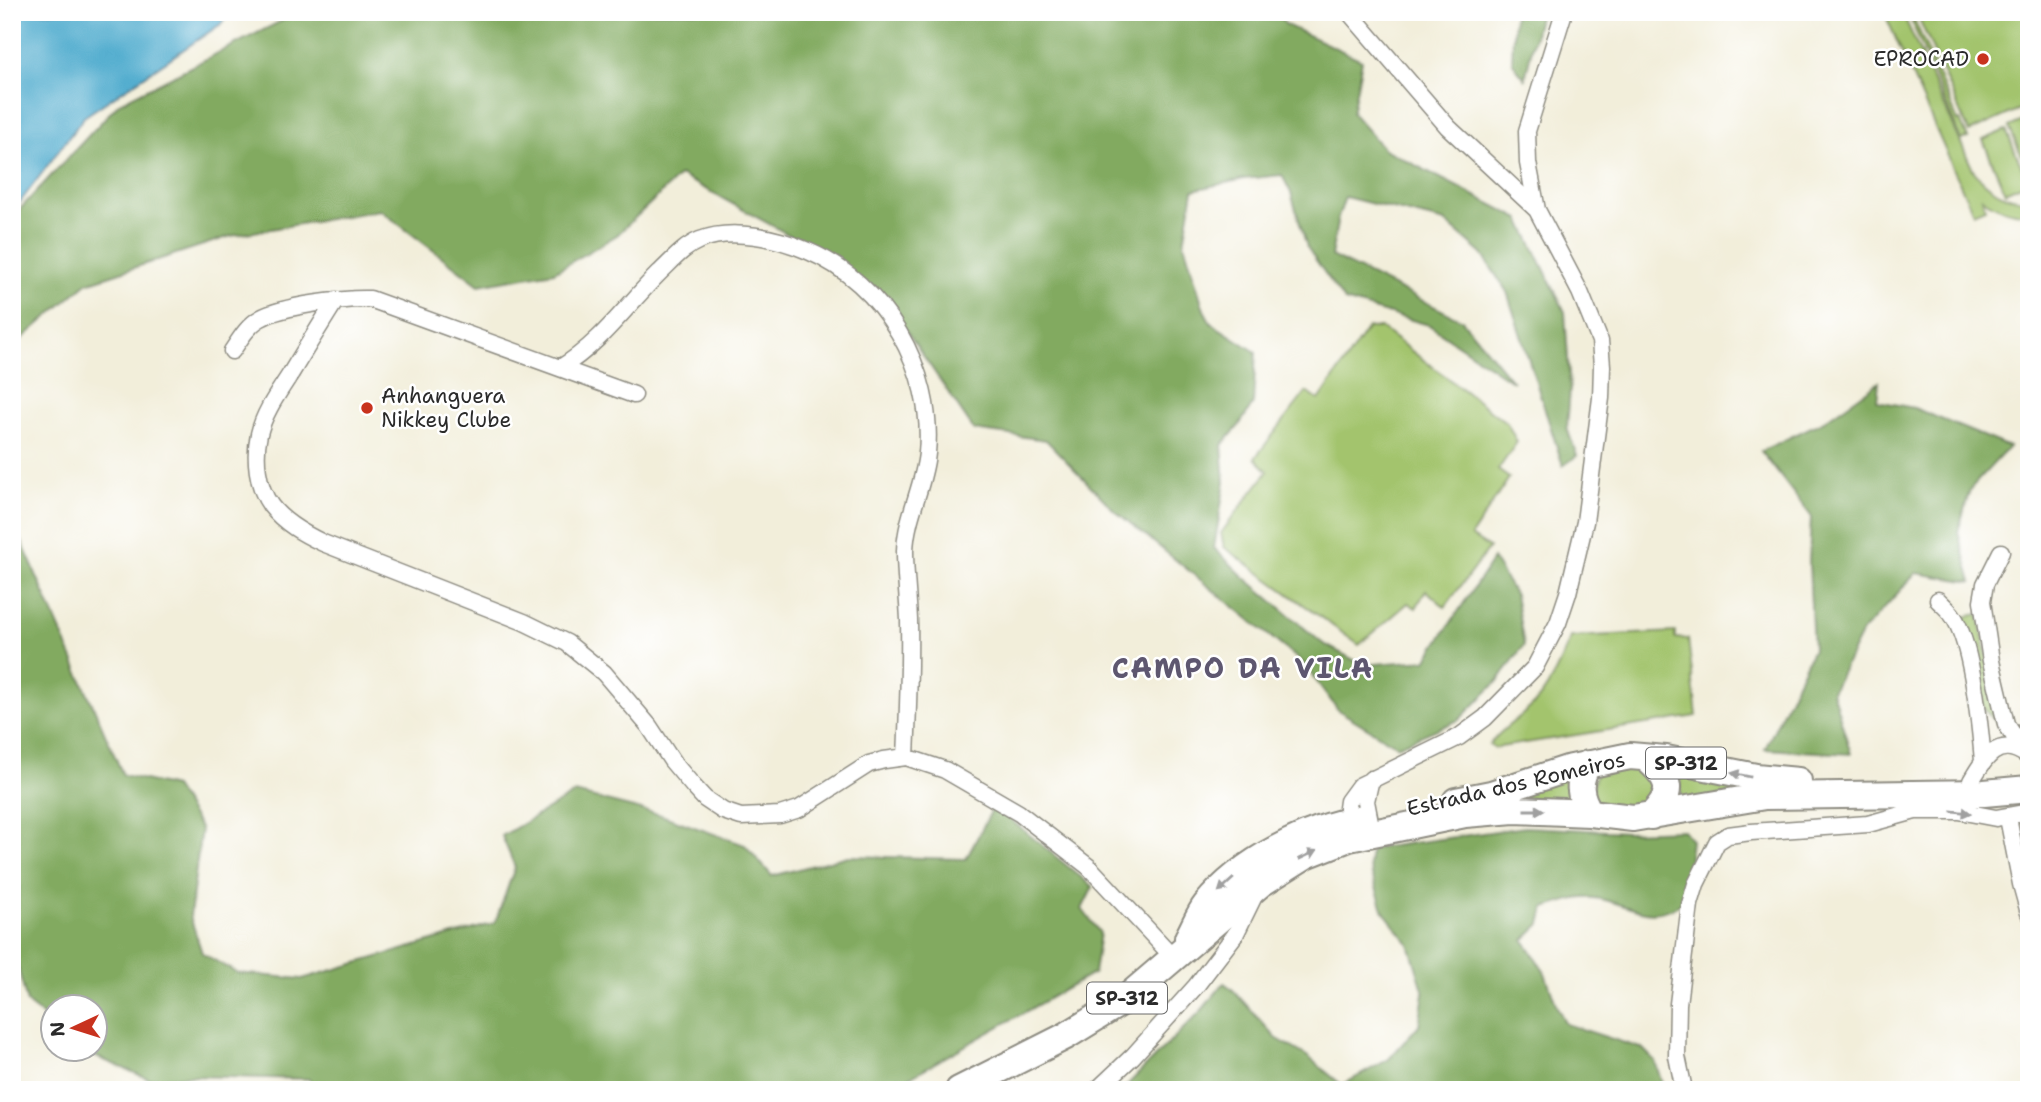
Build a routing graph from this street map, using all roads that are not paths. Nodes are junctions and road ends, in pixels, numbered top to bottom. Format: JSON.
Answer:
{"nodes":[{"id":1,"x":1349,"y":12,"type":"edge"},
{"id":2,"x":1563,"y":12,"type":"edge"},
{"id":3,"x":1537,"y":210,"type":"junction"},
{"id":4,"x":336,"y":300,"type":"junction"},
{"id":5,"x":232,"y":351,"type":"dead end"},
{"id":6,"x":560,"y":368,"type":"junction"},
{"id":7,"x":634,"y":395,"type":"dead end"},
{"id":8,"x":2001,"y":552,"type":"dead end"},
{"id":9,"x":1938,"y":600,"type":"dead end"},
{"id":10,"x":906,"y":757,"type":"junction"},
{"id":11,"x":1646,"y":758,"type":"junction"},
{"id":12,"x":2028,"y":762,"type":"edge"},
{"id":13,"x":1588,"y":764,"type":"junction"},
{"id":14,"x":1977,"y":771,"type":"junction"},
{"id":15,"x":2029,"y":789,"type":"edge"},
{"id":16,"x":1905,"y":803,"type":"junction"},
{"id":17,"x":2029,"y":812,"type":"edge"},
{"id":18,"x":1590,"y":813,"type":"junction"},
{"id":19,"x":1651,"y":816,"type":"junction"},
{"id":20,"x":2008,"y":818,"type":"junction"},
{"id":21,"x":1362,"y":826,"type":"junction"},
{"id":22,"x":1273,"y":851,"type":"junction"},
{"id":23,"x":1260,"y":884,"type":"junction"},
{"id":24,"x":2029,"y":913,"type":"edge"},
{"id":25,"x":1178,"y":955,"type":"junction"},
{"id":26,"x":959,"y":1090,"type":"edge"},
{"id":27,"x":1097,"y":1090,"type":"edge"},
{"id":28,"x":1684,"y":1090,"type":"edge"}],
"edges":[{"from":1,"to":3,"type":"street"},
{"from":2,"to":3,"type":"street"},
{"from":3,"to":21,"type":"street"},
{"from":4,"to":5,"type":"street"},
{"from":4,"to":6,"type":"street"},
{"from":4,"to":10,"type":"street"},
{"from":6,"to":7,"type":"street"},
{"from":6,"to":10,"type":"street"},
{"from":8,"to":12,"type":"street"},
{"from":9,"to":14,"type":"street"},
{"from":10,"to":25,"type":"street"},
{"from":11,"to":13,"type":"main road","name":"Estrada dos Romeiros","number":"SP-312"},
{"from":14,"to":11,"type":"main road","name":"Estrada dos Romeiros","number":"SP-312","one_way":true},
{"from":11,"to":19,"type":"main road"},
{"from":12,"to":14,"type":"main road","name":"Estrada dos Romeiros","number":"SP-312"},
{"from":13,"to":18,"type":"main road"},
{"from":13,"to":21,"type":"main road","name":"Estrada dos Romeiros","number":"SP-312"},
{"from":15,"to":16,"type":"main road","name":"Estrada dos Romeiros","number":"SP-312"},
{"from":16,"to":19,"type":"main road","name":"Estrada dos Romeiros","number":"SP-312"},
{"from":16,"to":20,"type":"street","one_way":true},
{"from":16,"to":28,"type":"street"},
{"from":17,"to":20,"type":"street"},
{"from":18,"to":19,"type":"main road","name":"Estrada dos Romeiros","number":"SP-312"},
{"from":21,"to":18,"type":"main road","name":"Estrada dos Romeiros","number":"SP-312","one_way":true},
{"from":20,"to":24,"type":"street"},
{"from":21,"to":22,"type":"main road","name":"Estrada dos Romeiros","number":"SP-312"},
{"from":23,"to":21,"type":"main road","name":"Estrada dos Romeiros","number":"SP-312","one_way":true},
{"from":22,"to":23,"type":"street"},
{"from":22,"to":25,"type":"main road","name":"Estrada dos Romeiros","number":"SP-312","one_way":true},
{"from":23,"to":25,"type":"main road","name":"Estrada dos Romeiros","number":"SP-312"},
{"from":23,"to":27,"type":"street"},
{"from":25,"to":26,"type":"main road","name":"Estrada dos Romeiros","number":"SP-312"}]}
